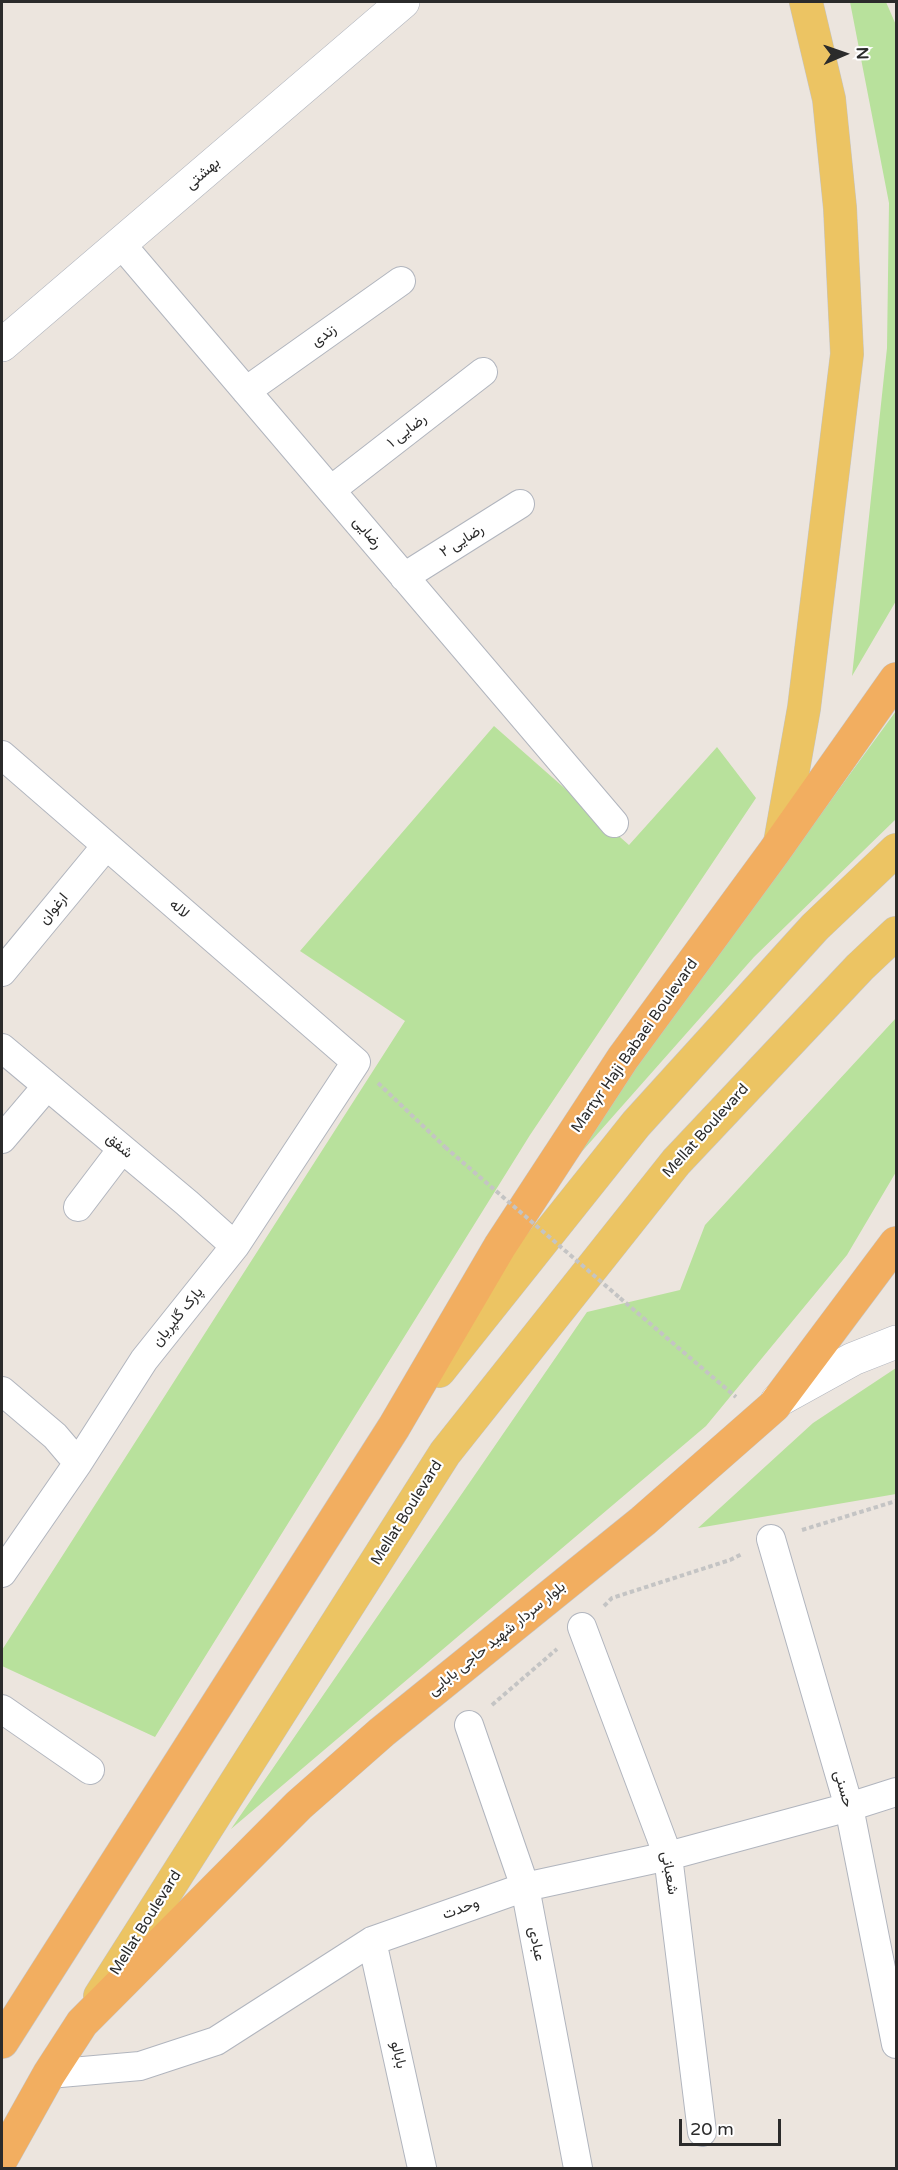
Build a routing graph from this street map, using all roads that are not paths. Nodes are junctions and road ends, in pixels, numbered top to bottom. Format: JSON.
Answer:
{"nodes":[{"id":1,"x":403,"y":2,"type":"edge"},
{"id":2,"x":806,"y":2,"type":"edge"},
{"id":3,"x":121,"y":244,"type":"junction"},
{"id":4,"x":401,"y":281,"type":"dead end"},
{"id":5,"x":2,"y":345,"type":"edge"},
{"id":6,"x":483,"y":372,"type":"dead end"},
{"id":7,"x":246,"y":391,"type":"junction"},
{"id":8,"x":331,"y":490,"type":"junction"},
{"id":9,"x":520,"y":504,"type":"dead end"},
{"id":10,"x":404,"y":577,"type":"junction"},
{"id":11,"x":897,"y":679,"type":"edge"},
{"id":12,"x":2,"y":755,"type":"edge"},
{"id":13,"x":614,"y":823,"type":"dead end"},
{"id":14,"x":780,"y":843,"type":"junction"},
{"id":15,"x":106,"y":846,"type":"junction"},
{"id":16,"x":897,"y":850,"type":"edge"},
{"id":17,"x":897,"y":933,"type":"edge"},
{"id":18,"x":2,"y":972,"type":"edge"},
{"id":19,"x":2,"y":1048,"type":"edge"},
{"id":20,"x":356,"y":1062,"type":"joint"},
{"id":21,"x":46,"y":1086,"type":"junction"},
{"id":22,"x":2,"y":1139,"type":"edge"},
{"id":23,"x":122,"y":1149,"type":"junction"},
{"id":24,"x":78,"y":1207,"type":"dead end"},
{"id":25,"x":897,"y":1243,"type":"edge"},
{"id":26,"x":235,"y":1246,"type":"junction"},
{"id":27,"x":897,"y":1342,"type":"edge"},
{"id":28,"x":2,"y":1391,"type":"edge"},
{"id":29,"x":769,"y":1409,"type":"junction"},
{"id":30,"x":394,"y":1427,"type":"junction"},
{"id":31,"x":78,"y":1463,"type":"junction"},
{"id":32,"x":771,"y":1539,"type":"road end"},
{"id":33,"x":4,"y":1563,"type":"edge"},
{"id":34,"x":582,"y":1627,"type":"road end"},
{"id":35,"x":2,"y":1709,"type":"edge"},
{"id":36,"x":469,"y":1725,"type":"road end"},
{"id":37,"x":90,"y":1770,"type":"dead end"},
{"id":38,"x":897,"y":1792,"type":"edge"},
{"id":39,"x":849,"y":1807,"type":"junction"},
{"id":40,"x":668,"y":1856,"type":"junction"},
{"id":41,"x":525,"y":1887,"type":"junction"},
{"id":42,"x":372,"y":1941,"type":"junction"},
{"id":43,"x":82,"y":2023,"type":"junction"},
{"id":44,"x":2,"y":2042,"type":"edge"},
{"id":45,"x":897,"y":2044,"type":"edge"},
{"id":46,"x":49,"y":2074,"type":"junction"},
{"id":47,"x":702,"y":2132,"type":"dead end"},
{"id":48,"x":2,"y":2158,"type":"edge"},
{"id":49,"x":422,"y":2169,"type":"edge"},
{"id":50,"x":578,"y":2169,"type":"edge"}],
"edges":[{"from":1,"to":3,"type":"street","name":"بهشتی"},
{"from":2,"to":14,"type":"main road"},
{"from":3,"to":5,"type":"street","name":"بهشتی"},
{"from":3,"to":7,"type":"street","name":"رضایی"},
{"from":4,"to":7,"type":"street","name":"زندی"},
{"from":6,"to":8,"type":"street","name":"رضایی ۱"},
{"from":7,"to":8,"type":"street","name":"رضایی"},
{"from":8,"to":10,"type":"street","name":"رضایی"},
{"from":9,"to":10,"type":"street","name":"رضایی ۲"},
{"from":10,"to":13,"type":"street","name":"رضایی"},
{"from":11,"to":14,"type":"highway","name":"Martyr Haji Babaei Boulevard"},
{"from":12,"to":15,"type":"street","name":"لاله"},
{"from":14,"to":30,"type":"highway","name":"Martyr Haji Babaei Boulevard"},
{"from":15,"to":18,"type":"street","name":"ارغوان"},
{"from":15,"to":20,"type":"street","name":"لاله"},
{"from":16,"to":30,"type":"main road"},
{"from":17,"to":43,"type":"main road","name":"Mellat Boulevard"},
{"from":19,"to":21,"type":"street","name":"شفق"},
{"from":20,"to":26,"type":"street","name":"پارک گلپریان"},
{"from":21,"to":22,"type":"street"},
{"from":21,"to":23,"type":"street","name":"شفق"},
{"from":23,"to":24,"type":"street"},
{"from":23,"to":26,"type":"street","name":"شفق"},
{"from":25,"to":29,"type":"highway","name":"بلوار سردار شهید حاجی بابایی"},
{"from":26,"to":31,"type":"street","name":"پارک گلپریان"},
{"from":27,"to":29,"type":"street"},
{"from":28,"to":31,"type":"street"},
{"from":29,"to":43,"type":"highway","name":"بلوار سردار شهید حاجی بابایی"},
{"from":30,"to":44,"type":"highway"},
{"from":31,"to":33,"type":"street","name":"پارک گلپریان"},
{"from":32,"to":39,"type":"street","name":"حسنی"},
{"from":34,"to":40,"type":"street","name":"شعبانی"},
{"from":35,"to":37,"type":"street"},
{"from":36,"to":41,"type":"street","name":"عبادی"},
{"from":38,"to":39,"type":"street","name":"وحدت"},
{"from":39,"to":40,"type":"street","name":"وحدت"},
{"from":39,"to":45,"type":"street","name":"حسنی"},
{"from":40,"to":41,"type":"street","name":"وحدت"},
{"from":40,"to":47,"type":"street","name":"شعبانی"},
{"from":41,"to":42,"type":"street","name":"وحدت"},
{"from":41,"to":50,"type":"street","name":"عبادی"},
{"from":42,"to":46,"type":"street","name":"وحدت"},
{"from":42,"to":49,"type":"street","name":"بابالو"},
{"from":43,"to":46,"type":"highway","name":"Mellat Boulevard"},
{"from":46,"to":48,"type":"highway","name":"Mellat Boulevard"}]}
